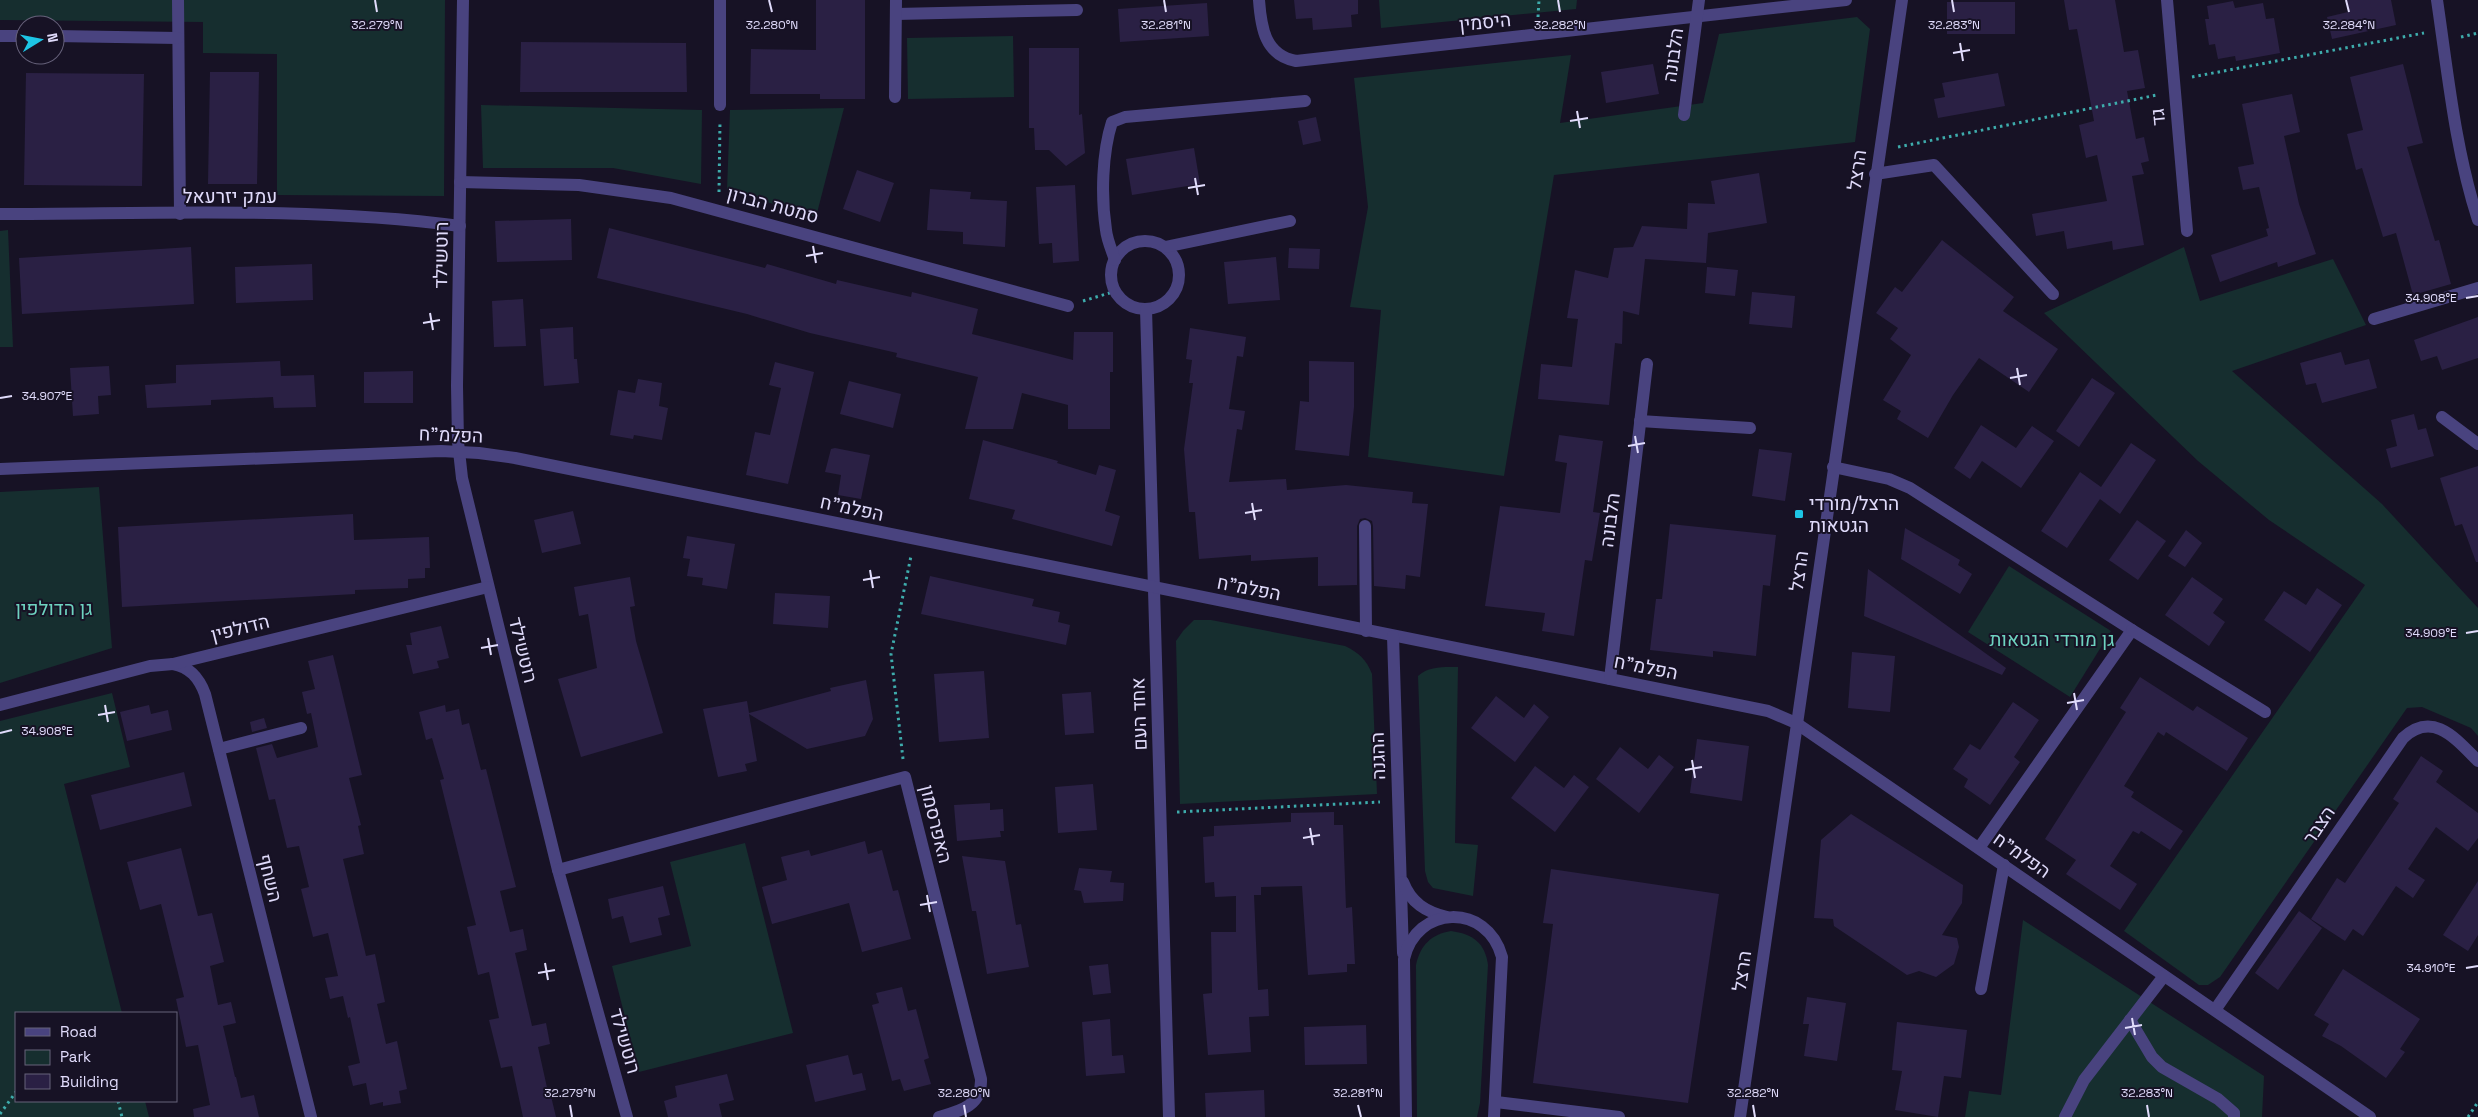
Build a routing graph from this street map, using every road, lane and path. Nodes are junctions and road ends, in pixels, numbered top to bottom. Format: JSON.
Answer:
{"nodes":[{"id":1,"x":178,"y":0,"type":"edge"},
{"id":2,"x":463,"y":0,"type":"edge"},
{"id":3,"x":720,"y":0,"type":"edge"},
{"id":4,"x":896,"y":0,"type":"edge"},
{"id":5,"x":1259,"y":0,"type":"edge"},
{"id":6,"x":1699,"y":0,"type":"edge"},
{"id":7,"x":1846,"y":0,"type":"edge"},
{"id":8,"x":1902,"y":0,"type":"edge"},
{"id":9,"x":2167,"y":0,"type":"edge"},
{"id":10,"x":2437,"y":0,"type":"edge"},
{"id":11,"x":1077,"y":10,"type":"dead end"},
{"id":12,"x":896,"y":14,"type":"junction"},
{"id":13,"x":1697,"y":17,"type":"junction"},
{"id":14,"x":2441,"y":29,"type":"junction"},
{"id":15,"x":0,"y":36,"type":"edge"},
{"id":16,"x":15,"y":36,"type":"edge"},
{"id":17,"x":65,"y":36,"type":"edge"},
{"id":18,"x":178,"y":38,"type":"junction"},
{"id":19,"x":2174,"y":86,"type":"junction"},
{"id":20,"x":895,"y":97,"type":"dead end"},
{"id":21,"x":1305,"y":101,"type":"dead end"},
{"id":22,"x":720,"y":105,"type":"joint"},
{"id":23,"x":1684,"y":115,"type":"dead end"},
{"id":24,"x":1878,"y":150,"type":"junction"},
{"id":25,"x":1875,"y":174,"type":"junction"},
{"id":26,"x":460,"y":182,"type":"junction"},
{"id":27,"x":2475,"y":202,"type":"edge"},
{"id":28,"x":719,"y":210,"type":"junction"},
{"id":29,"x":0,"y":214,"type":"edge"},
{"id":30,"x":180,"y":214,"type":"junction"},
{"id":31,"x":2478,"y":220,"type":"edge"},
{"id":32,"x":1290,"y":222,"type":"dead end"},
{"id":33,"x":460,"y":226,"type":"junction"},
{"id":34,"x":2187,"y":232,"type":"dead end"},
{"id":35,"x":1165,"y":247,"type":"junction"},
{"id":36,"x":1115,"y":260,"type":"junction"},
{"id":37,"x":2478,"y":288,"type":"edge"},
{"id":38,"x":1116,"y":291,"type":"junction"},
{"id":39,"x":2053,"y":294,"type":"dead end"},
{"id":40,"x":1068,"y":306,"type":"joint"},
{"id":41,"x":1146,"y":309,"type":"junction"},
{"id":42,"x":2374,"y":319,"type":"dead end"},
{"id":43,"x":1647,"y":364,"type":"dead end"},
{"id":44,"x":2442,"y":417,"type":"dead end"},
{"id":45,"x":1640,"y":421,"type":"junction"},
{"id":46,"x":1750,"y":428,"type":"dead end"},
{"id":47,"x":2478,"y":444,"type":"edge"},
{"id":48,"x":459,"y":452,"type":"junction"},
{"id":49,"x":1833,"y":467,"type":"junction"},
{"id":50,"x":0,"y":469,"type":"edge"},
{"id":51,"x":1365,"y":526,"type":"dead end"},
{"id":52,"x":914,"y":540,"type":"junction"},
{"id":53,"x":488,"y":587,"type":"junction"},
{"id":54,"x":1154,"y":588,"type":"junction"},
{"id":55,"x":1366,"y":630,"type":"junction"},
{"id":56,"x":2132,"y":630,"type":"junction"},
{"id":57,"x":1393,"y":636,"type":"junction"},
{"id":58,"x":173,"y":664,"type":"junction"},
{"id":59,"x":1610,"y":679,"type":"junction"},
{"id":60,"x":0,"y":705,"type":"edge"},
{"id":61,"x":2265,"y":712,"type":"dead end"},
{"id":62,"x":1796,"y":723,"type":"junction"},
{"id":63,"x":300,"y":728,"type":"dead end"},
{"id":64,"x":219,"y":749,"type":"junction"},
{"id":65,"x":2478,"y":761,"type":"edge"},
{"id":66,"x":905,"y":777,"type":"junction"},
{"id":67,"x":1398,"y":802,"type":"junction"},
{"id":68,"x":1160,"y":813,"type":"junction"},
{"id":69,"x":1979,"y":848,"type":"junction"},
{"id":70,"x":2004,"y":865,"type":"junction"},
{"id":71,"x":558,"y":870,"type":"junction"},
{"id":72,"x":1401,"y":875,"type":"junction"},
{"id":73,"x":1452,"y":918,"type":"junction"},
{"id":74,"x":1403,"y":968,"type":"junction"},
{"id":75,"x":2164,"y":976,"type":"junction"},
{"id":76,"x":1981,"y":988,"type":"dead end"},
{"id":77,"x":2215,"y":1010,"type":"junction"},
{"id":78,"x":2130,"y":1020,"type":"junction"},
{"id":79,"x":15,"y":1093,"type":"edge"},
{"id":80,"x":118,"y":1102,"type":"edge"},
{"id":81,"x":1496,"y":1102,"type":"junction"},
{"id":82,"x":2478,"y":1102,"type":"edge"},
{"id":83,"x":2356,"y":1113,"type":"edge"},
{"id":84,"x":0,"y":1114,"type":"edge"},
{"id":85,"x":122,"y":1117,"type":"edge"},
{"id":86,"x":311,"y":1117,"type":"edge"},
{"id":87,"x":627,"y":1117,"type":"edge"},
{"id":88,"x":939,"y":1117,"type":"edge"},
{"id":89,"x":1169,"y":1117,"type":"edge"},
{"id":90,"x":1406,"y":1117,"type":"edge"},
{"id":91,"x":1494,"y":1117,"type":"edge"},
{"id":92,"x":1619,"y":1117,"type":"edge"},
{"id":93,"x":1740,"y":1117,"type":"edge"},
{"id":94,"x":2065,"y":1117,"type":"edge"},
{"id":95,"x":2234,"y":1117,"type":"edge"},
{"id":96,"x":2370,"y":1117,"type":"edge"},
{"id":97,"x":2468,"y":1117,"type":"edge"}],
"edges":[{"from":1,"to":18,"type":"street"},
{"from":2,"to":26,"type":"street","name":"רוטשילד"},
{"from":3,"to":22,"type":"street"},
{"from":4,"to":12,"type":"street"},
{"from":5,"to":13,"type":"street","name":"היסמין"},
{"from":6,"to":13,"type":"street","name":"הלבונה"},
{"from":7,"to":13,"type":"street","name":"היסמין"},
{"from":8,"to":24,"type":"street","name":"הרצל"},
{"from":9,"to":19,"type":"street","name":"גד"},
{"from":10,"to":14,"type":"street"},
{"from":11,"to":12,"type":"street"},
{"from":12,"to":20,"type":"street"},
{"from":13,"to":23,"type":"street","name":"הלבונה"},
{"from":14,"to":19,"type":"path"},
{"from":14,"to":27,"type":"street"},
{"from":15,"to":16,"type":"street"},
{"from":17,"to":18,"type":"street"},
{"from":18,"to":30,"type":"street"},
{"from":19,"to":24,"type":"path"},
{"from":19,"to":34,"type":"street","name":"גד"},
{"from":21,"to":36,"type":"street"},
{"from":22,"to":28,"type":"path"},
{"from":24,"to":25,"type":"street","name":"הרצל"},
{"from":25,"to":39,"type":"street"},
{"from":25,"to":49,"type":"street","name":"הרצל"},
{"from":26,"to":28,"type":"street","name":"סמטת הברון"},
{"from":26,"to":33,"type":"street","name":"רוטשילד"},
{"from":27,"to":31,"type":"street"},
{"from":28,"to":40,"type":"street","name":"סמטת הברון"},
{"from":29,"to":30,"type":"street","name":"עמק יזרעאל"},
{"from":30,"to":33,"type":"street","name":"עמק יזרעאל"},
{"from":32,"to":35,"type":"street"},
{"from":33,"to":48,"type":"street","name":"רוטשילד"},
{"from":35,"to":36,"type":"street"},
{"from":35,"to":41,"type":"street"},
{"from":36,"to":38,"type":"street"},
{"from":37,"to":42,"type":"street"},
{"from":38,"to":40,"type":"path"},
{"from":38,"to":41,"type":"street"},
{"from":41,"to":54,"type":"street","name":"אחד העם"},
{"from":43,"to":45,"type":"street","name":"הלבונה"},
{"from":44,"to":47,"type":"street"},
{"from":45,"to":46,"type":"street"},
{"from":45,"to":59,"type":"street","name":"הלבונה"},
{"from":48,"to":50,"type":"street","name":"הפלמ\"ח"},
{"from":48,"to":52,"type":"street","name":"הפלמ\"ח"},
{"from":48,"to":53,"type":"street","name":"רוטשילד"},
{"from":49,"to":56,"type":"street"},
{"from":49,"to":62,"type":"street","name":"הרצל"},
{"from":51,"to":55,"type":"street"},
{"from":52,"to":54,"type":"street","name":"הפלמ\"ח"},
{"from":52,"to":66,"type":"path"},
{"from":53,"to":58,"type":"street","name":"הדולפין"},
{"from":53,"to":71,"type":"street","name":"רוטשילד"},
{"from":54,"to":55,"type":"street","name":"הפלמ\"ח"},
{"from":54,"to":68,"type":"street","name":"אחד העם"},
{"from":55,"to":57,"type":"street","name":"הפלמ\"ח"},
{"from":56,"to":61,"type":"street"},
{"from":56,"to":69,"type":"street"},
{"from":57,"to":59,"type":"street","name":"הפלמ\"ח"},
{"from":57,"to":67,"type":"street","name":"ההגנה"},
{"from":58,"to":60,"type":"street","name":"הדולפין"},
{"from":58,"to":64,"type":"street","name":"השחף"},
{"from":59,"to":62,"type":"street","name":"הפלמ\"ח"},
{"from":62,"to":69,"type":"street","name":"הפלמ\"ח"},
{"from":62,"to":93,"type":"street","name":"הרצל"},
{"from":63,"to":64,"type":"street"},
{"from":64,"to":86,"type":"street","name":"השחף"},
{"from":65,"to":77,"type":"street","name":"הצבר"},
{"from":66,"to":71,"type":"street","name":"האפרסמון"},
{"from":66,"to":88,"type":"street","name":"האפרסמון"},
{"from":67,"to":68,"type":"path"},
{"from":67,"to":72,"type":"street","name":"ההגנה"},
{"from":68,"to":89,"type":"street","name":"אחד העם"},
{"from":69,"to":70,"type":"street","name":"הפלמ\"ח"},
{"from":70,"to":75,"type":"street","name":"הפלמ\"ח"},
{"from":70,"to":76,"type":"street"},
{"from":71,"to":87,"type":"street","name":"רוטשילד"},
{"from":72,"to":73,"type":"street","name":"ההגנה"},
{"from":72,"to":74,"type":"street","name":"ההגנה"},
{"from":73,"to":74,"type":"street","name":"ההגנה"},
{"from":73,"to":81,"type":"street","name":"ההגנה"},
{"from":74,"to":90,"type":"street","name":"ההגנה"},
{"from":75,"to":77,"type":"street","name":"הפלמ\"ח"},
{"from":75,"to":78,"type":"street"},
{"from":77,"to":83,"type":"street","name":"הפלמ\"ח"},
{"from":78,"to":94,"type":"street"},
{"from":78,"to":95,"type":"street"},
{"from":79,"to":84,"type":"path"},
{"from":80,"to":85,"type":"path"},
{"from":81,"to":91,"type":"street","name":"ההגנה"},
{"from":81,"to":92,"type":"street"},
{"from":82,"to":97,"type":"path"},
{"from":83,"to":96,"type":"street","name":"הפלמ\"ח"}]}
